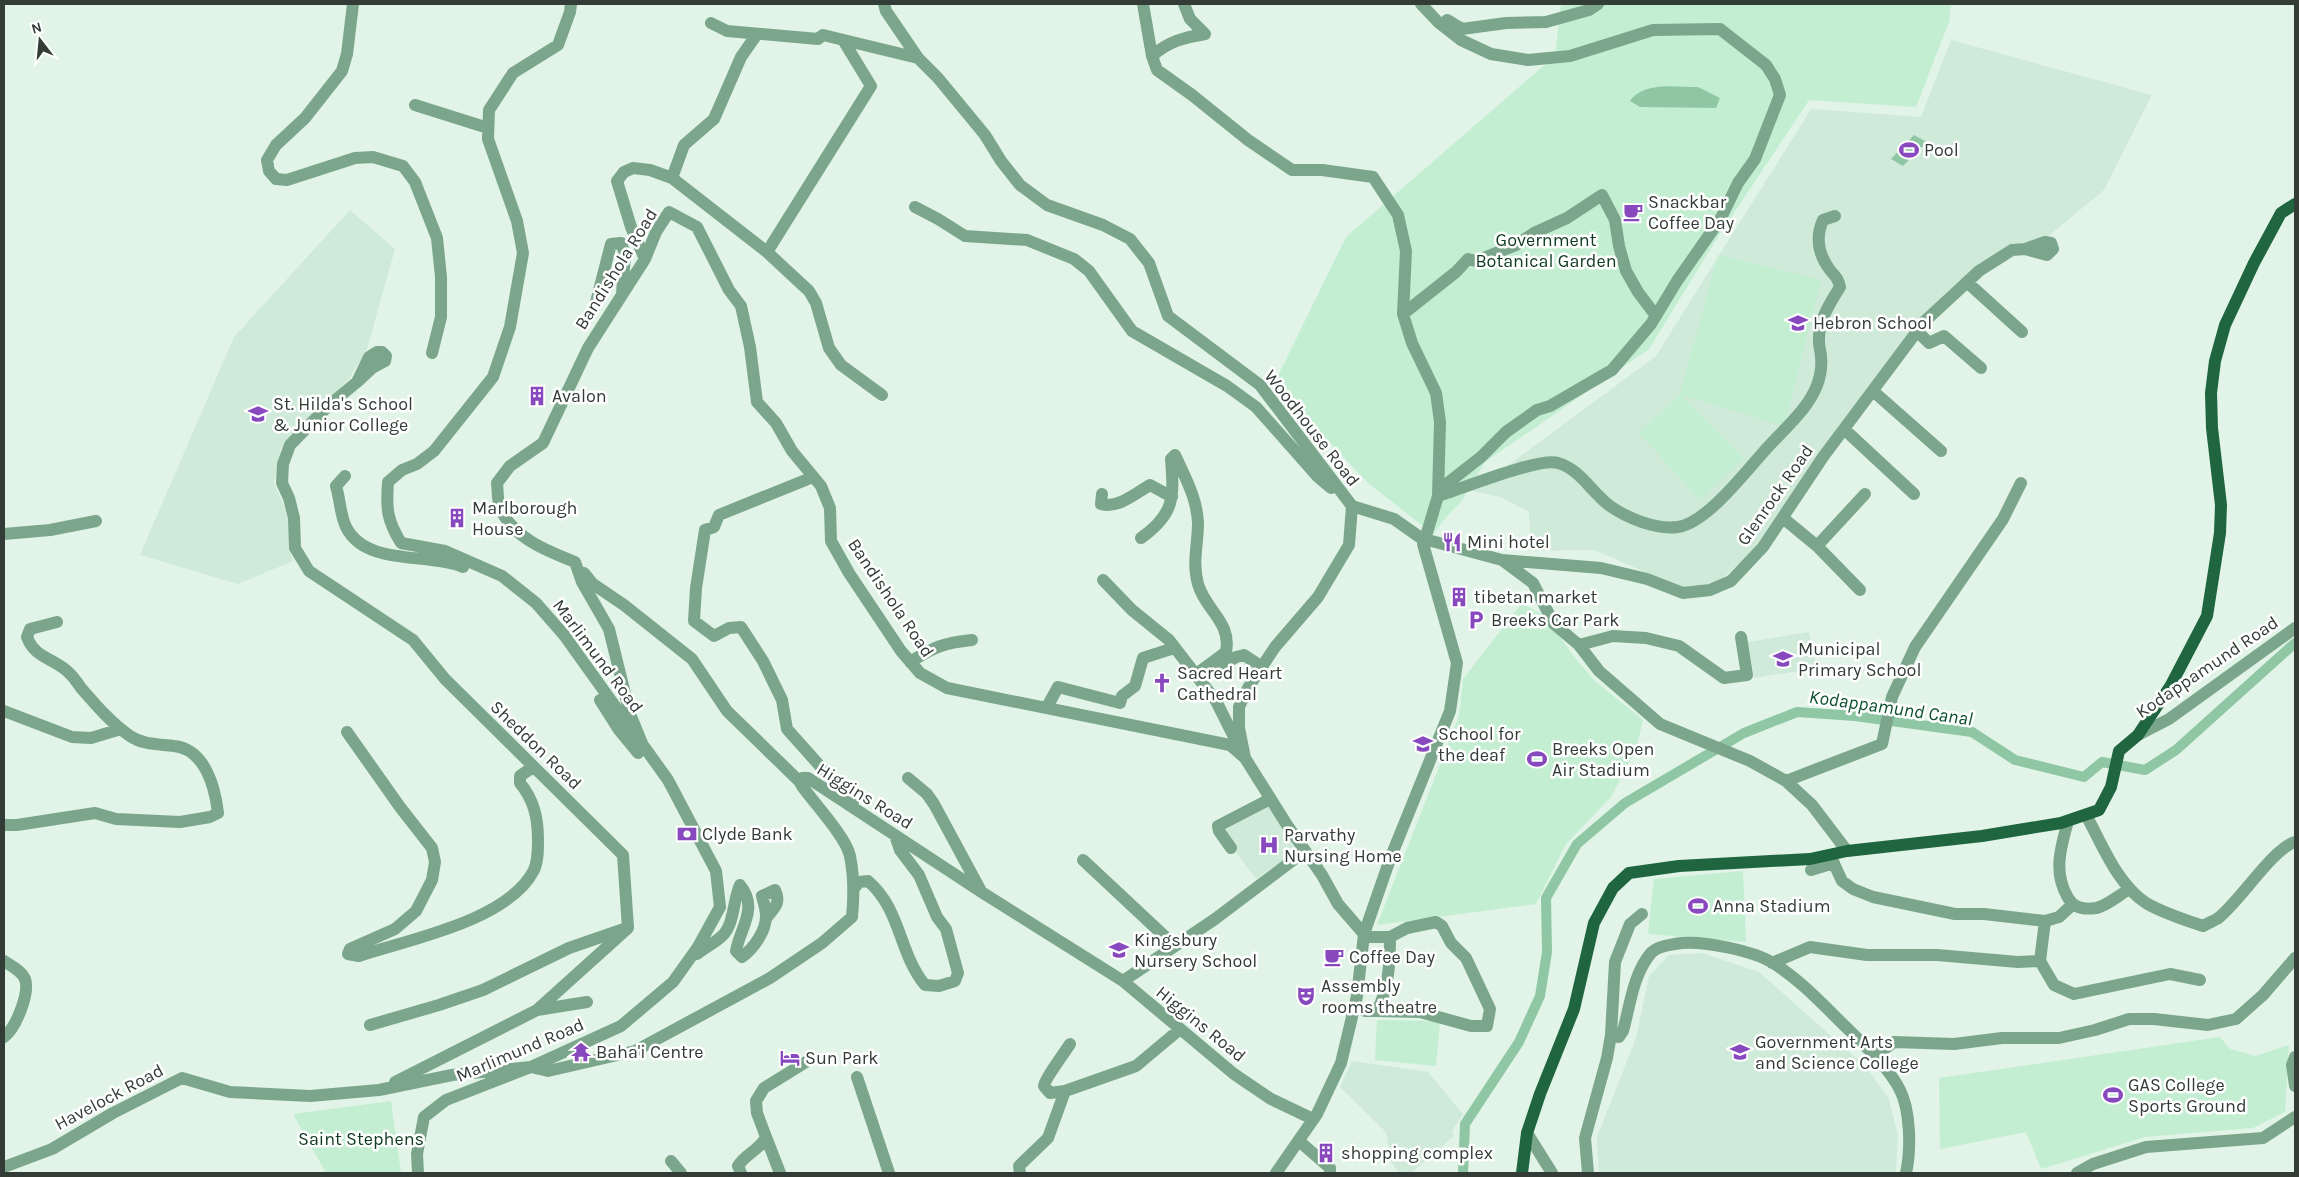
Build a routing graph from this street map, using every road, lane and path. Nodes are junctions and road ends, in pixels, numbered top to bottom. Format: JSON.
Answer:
{"nodes":[{"id":1,"x":353,"y":4,"type":"edge"},
{"id":2,"x":571,"y":4,"type":"edge"},
{"id":3,"x":884,"y":4,"type":"edge"},
{"id":4,"x":1143,"y":4,"type":"edge"},
{"id":5,"x":1184,"y":4,"type":"edge"},
{"id":6,"x":1421,"y":4,"type":"edge"},
{"id":7,"x":1598,"y":4,"type":"edge"},
{"id":8,"x":711,"y":23,"type":"dead end"},
{"id":9,"x":757,"y":34,"type":"junction"},
{"id":10,"x":843,"y":40,"type":"junction"},
{"id":11,"x":1152,"y":56,"type":"junction"},
{"id":12,"x":918,"y":58,"type":"junction"},
{"id":13,"x":415,"y":105,"type":"dead end"},
{"id":14,"x":488,"y":128,"type":"junction"},
{"id":15,"x":672,"y":178,"type":"junction"},
{"id":16,"x":2295,"y":204,"type":"edge"},
{"id":17,"x":915,"y":208,"type":"dead end"},
{"id":18,"x":1835,"y":216,"type":"dead end"},
{"id":19,"x":2025,"y":249,"type":"dead end"},
{"id":20,"x":767,"y":252,"type":"junction"},
{"id":21,"x":645,"y":259,"type":"junction"},
{"id":22,"x":1968,"y":283,"type":"junction"},
{"id":23,"x":622,"y":294,"type":"junction"},
{"id":24,"x":595,"y":306,"type":"dead end"},
{"id":25,"x":1403,"y":314,"type":"junction"},
{"id":26,"x":1656,"y":316,"type":"junction"},
{"id":27,"x":1917,"y":331,"type":"junction"},
{"id":28,"x":2022,"y":332,"type":"dead end"},
{"id":29,"x":432,"y":353,"type":"dead end"},
{"id":30,"x":1982,"y":368,"type":"dead end"},
{"id":31,"x":357,"y":382,"type":"dead end"},
{"id":32,"x":1874,"y":391,"type":"junction"},
{"id":33,"x":882,"y":394,"type":"dead end"},
{"id":34,"x":1844,"y":429,"type":"junction"},
{"id":35,"x":1941,"y":451,"type":"dead end"},
{"id":36,"x":345,"y":476,"type":"dead end"},
{"id":37,"x":813,"y":477,"type":"junction"},
{"id":38,"x":2021,"y":483,"type":"dead end"},
{"id":39,"x":1102,"y":494,"type":"dead end"},
{"id":40,"x":1865,"y":494,"type":"dead end"},
{"id":41,"x":1914,"y":494,"type":"dead end"},
{"id":42,"x":1438,"y":496,"type":"junction"},
{"id":43,"x":1172,"y":497,"type":"junction"},
{"id":44,"x":1352,"y":506,"type":"junction"},
{"id":45,"x":1783,"y":518,"type":"junction"},
{"id":46,"x":96,"y":521,"type":"dead end"},
{"id":47,"x":4,"y":534,"type":"edge"},
{"id":48,"x":1141,"y":538,"type":"dead end"},
{"id":49,"x":1424,"y":539,"type":"junction"},
{"id":50,"x":1817,"y":546,"type":"junction"},
{"id":51,"x":1502,"y":560,"type":"junction"},
{"id":52,"x":575,"y":562,"type":"junction"},
{"id":53,"x":1103,"y":580,"type":"dead end"},
{"id":54,"x":1860,"y":590,"type":"dead end"},
{"id":55,"x":57,"y":622,"type":"dead end"},
{"id":56,"x":2295,"y":628,"type":"edge"},
{"id":57,"x":1741,"y":637,"type":"dead end"},
{"id":58,"x":972,"y":640,"type":"dead end"},
{"id":59,"x":1579,"y":646,"type":"junction"},
{"id":60,"x":1174,"y":648,"type":"junction"},
{"id":61,"x":910,"y":662,"type":"junction"},
{"id":62,"x":1262,"y":667,"type":"junction"},
{"id":63,"x":1197,"y":678,"type":"junction"},
{"id":64,"x":1047,"y":707,"type":"junction"},
{"id":65,"x":4,"y":711,"type":"edge"},
{"id":66,"x":121,"y":729,"type":"junction"},
{"id":67,"x":347,"y":732,"type":"dead end"},
{"id":68,"x":2134,"y":738,"type":"junction"},
{"id":69,"x":644,"y":748,"type":"junction"},
{"id":70,"x":1245,"y":758,"type":"junction"},
{"id":71,"x":533,"y":767,"type":"junction"},
{"id":72,"x":908,"y":778,"type":"dead end"},
{"id":73,"x":799,"y":781,"type":"junction"},
{"id":74,"x":1786,"y":781,"type":"junction"},
{"id":75,"x":672,"y":790,"type":"junction"},
{"id":76,"x":1270,"y":799,"type":"junction"},
{"id":77,"x":861,"y":812,"type":"junction"},
{"id":78,"x":2086,"y":815,"type":"junction"},
{"id":79,"x":2068,"y":821,"type":"junction"},
{"id":80,"x":4,"y":825,"type":"edge"},
{"id":81,"x":895,"y":835,"type":"junction"},
{"id":82,"x":2295,"y":842,"type":"edge"},
{"id":83,"x":1231,"y":848,"type":"dead end"},
{"id":84,"x":1305,"y":851,"type":"junction"},
{"id":85,"x":1847,"y":852,"type":"junction"},
{"id":86,"x":1832,"y":859,"type":"junction"},
{"id":87,"x":1082,"y":860,"type":"dead end"},
{"id":88,"x":1811,"y":870,"type":"dead end"},
{"id":89,"x":2130,"y":889,"type":"junction"},
{"id":90,"x":854,"y":890,"type":"junction"},
{"id":91,"x":982,"y":893,"type":"junction"},
{"id":92,"x":2072,"y":905,"type":"junction"},
{"id":93,"x":1642,"y":914,"type":"dead end"},
{"id":94,"x":766,"y":917,"type":"dead end"},
{"id":95,"x":2045,"y":921,"type":"junction"},
{"id":96,"x":628,"y":928,"type":"junction"},
{"id":97,"x":1364,"y":936,"type":"junction"},
{"id":98,"x":1390,"y":937,"type":"junction"},
{"id":99,"x":1175,"y":946,"type":"junction"},
{"id":100,"x":2295,"y":958,"type":"edge"},
{"id":101,"x":4,"y":961,"type":"edge"},
{"id":102,"x":2040,"y":961,"type":"junction"},
{"id":103,"x":1772,"y":963,"type":"junction"},
{"id":104,"x":682,"y":968,"type":"junction"},
{"id":105,"x":2200,"y":980,"type":"dead end"},
{"id":106,"x":1123,"y":982,"type":"junction"},
{"id":107,"x":587,"y":1002,"type":"dead end"},
{"id":108,"x":1354,"y":1005,"type":"junction"},
{"id":109,"x":536,"y":1010,"type":"junction"},
{"id":110,"x":1377,"y":1011,"type":"junction"},
{"id":111,"x":370,"y":1025,"type":"dead end"},
{"id":112,"x":1179,"y":1030,"type":"junction"},
{"id":113,"x":1612,"y":1032,"type":"junction"},
{"id":114,"x":4,"y":1037,"type":"edge"},
{"id":115,"x":1070,"y":1044,"type":"dead end"},
{"id":116,"x":1875,"y":1056,"type":"junction"},
{"id":117,"x":2295,"y":1057,"type":"edge"},
{"id":118,"x":806,"y":1062,"type":"dead end"},
{"id":119,"x":531,"y":1067,"type":"junction"},
{"id":120,"x":857,"y":1077,"type":"dead end"},
{"id":121,"x":2295,"y":1086,"type":"edge"},
{"id":122,"x":379,"y":1090,"type":"junction"},
{"id":123,"x":1065,"y":1091,"type":"junction"},
{"id":124,"x":1313,"y":1119,"type":"junction"},
{"id":125,"x":2293,"y":1121,"type":"edge"},
{"id":126,"x":1527,"y":1133,"type":"junction"},
{"id":127,"x":766,"y":1137,"type":"junction"},
{"id":128,"x":1299,"y":1142,"type":"junction"},
{"id":129,"x":670,"y":1161,"type":"dead end"},
{"id":130,"x":4,"y":1167,"type":"edge"},
{"id":131,"x":418,"y":1173,"type":"edge"},
{"id":132,"x":681,"y":1173,"type":"edge"},
{"id":133,"x":741,"y":1173,"type":"edge"},
{"id":134,"x":780,"y":1173,"type":"edge"},
{"id":135,"x":889,"y":1173,"type":"edge"},
{"id":136,"x":1020,"y":1173,"type":"edge"},
{"id":137,"x":1275,"y":1173,"type":"edge"},
{"id":138,"x":1330,"y":1173,"type":"edge"},
{"id":139,"x":1522,"y":1173,"type":"edge"},
{"id":140,"x":1552,"y":1173,"type":"edge"},
{"id":141,"x":1588,"y":1173,"type":"edge"},
{"id":142,"x":1906,"y":1173,"type":"edge"},
{"id":143,"x":2077,"y":1173,"type":"edge"}],
"edges":[{"from":1,"to":29,"type":"street"},
{"from":2,"to":14,"type":"street","name":"Marlimund Road"},
{"from":3,"to":12,"type":"street","name":"Woodhouse Road"},
{"from":4,"to":11,"type":"street"},
{"from":5,"to":11,"type":"street"},
{"from":6,"to":7,"type":"street"},
{"from":6,"to":26,"type":"street"},
{"from":8,"to":9,"type":"street"},
{"from":9,"to":10,"type":"street"},
{"from":9,"to":15,"type":"street"},
{"from":10,"to":12,"type":"street"},
{"from":10,"to":20,"type":"street"},
{"from":11,"to":25,"type":"street"},
{"from":12,"to":44,"type":"street","name":"Woodhouse Road"},
{"from":13,"to":14,"type":"street"},
{"from":14,"to":69,"type":"street","name":"Marlimund Road"},
{"from":15,"to":20,"type":"street"},
{"from":15,"to":21,"type":"street"},
{"from":16,"to":68,"type":"main road"},
{"from":17,"to":44,"type":"street"},
{"from":18,"to":42,"type":"street"},
{"from":19,"to":22,"type":"street","name":"Glenrock Road"},
{"from":20,"to":33,"type":"street"},
{"from":21,"to":23,"type":"street","name":"Bandishola Road"},
{"from":21,"to":37,"type":"street","name":"Bandishola Road"},
{"from":22,"to":27,"type":"street","name":"Glenrock Road"},
{"from":22,"to":28,"type":"street"},
{"from":23,"to":24,"type":"street"},
{"from":23,"to":52,"type":"street","name":"Bandishola Road"},
{"from":25,"to":26,"type":"street"},
{"from":25,"to":42,"type":"street"},
{"from":26,"to":42,"type":"street"},
{"from":27,"to":30,"type":"street"},
{"from":27,"to":32,"type":"street","name":"Glenrock Road"},
{"from":31,"to":71,"type":"street","name":"Sheddon Road"},
{"from":32,"to":34,"type":"street","name":"Glenrock Road"},
{"from":32,"to":35,"type":"street"},
{"from":34,"to":41,"type":"street"},
{"from":34,"to":45,"type":"street","name":"Glenrock Road"},
{"from":36,"to":75,"type":"street"},
{"from":37,"to":61,"type":"street","name":"Bandishola Road"},
{"from":37,"to":77,"type":"street"},
{"from":38,"to":74,"type":"street"},
{"from":39,"to":43,"type":"street"},
{"from":40,"to":50,"type":"street"},
{"from":42,"to":49,"type":"street"},
{"from":43,"to":48,"type":"street"},
{"from":43,"to":63,"type":"street"},
{"from":44,"to":49,"type":"street","name":"Woodhouse Road"},
{"from":44,"to":62,"type":"street"},
{"from":45,"to":50,"type":"street"},
{"from":45,"to":51,"type":"street","name":"Glenrock Road"},
{"from":46,"to":47,"type":"street"},
{"from":49,"to":51,"type":"street"},
{"from":49,"to":97,"type":"street"},
{"from":50,"to":54,"type":"street"},
{"from":51,"to":59,"type":"street"},
{"from":52,"to":69,"type":"street"},
{"from":52,"to":73,"type":"street"},
{"from":53,"to":60,"type":"street"},
{"from":55,"to":66,"type":"street"},
{"from":56,"to":68,"type":"street","name":"Kodappamund Road"},
{"from":57,"to":59,"type":"street"},
{"from":58,"to":61,"type":"street"},
{"from":59,"to":74,"type":"street"},
{"from":60,"to":63,"type":"street"},
{"from":60,"to":64,"type":"street"},
{"from":61,"to":64,"type":"street","name":"Bandishola Road"},
{"from":62,"to":63,"type":"street"},
{"from":62,"to":70,"type":"street"},
{"from":63,"to":70,"type":"street"},
{"from":64,"to":70,"type":"street","name":"Bandishola Road"},
{"from":65,"to":66,"type":"street"},
{"from":66,"to":80,"type":"street"},
{"from":67,"to":71,"type":"street"},
{"from":68,"to":78,"type":"main road"},
{"from":69,"to":75,"type":"street","name":"Marlimund Road"},
{"from":70,"to":76,"type":"street","name":"Bandishola Road"},
{"from":71,"to":96,"type":"street","name":"Sheddon Road"},
{"from":72,"to":91,"type":"street"},
{"from":73,"to":77,"type":"street","name":"Higgins Road"},
{"from":73,"to":90,"type":"street","name":"Higgins Road"},
{"from":74,"to":85,"type":"street"},
{"from":75,"to":104,"type":"street","name":"Marlimund Road"},
{"from":76,"to":83,"type":"street"},
{"from":76,"to":84,"type":"street","name":"Bandishola Road"},
{"from":77,"to":81,"type":"street","name":"Higgins Road"},
{"from":78,"to":79,"type":"main road"},
{"from":78,"to":89,"type":"street"},
{"from":79,"to":85,"type":"main road"},
{"from":79,"to":92,"type":"street"},
{"from":81,"to":90,"type":"street"},
{"from":81,"to":91,"type":"street","name":"Higgins Road"},
{"from":82,"to":89,"type":"street"},
{"from":84,"to":97,"type":"street","name":"Bandishola Road"},
{"from":84,"to":99,"type":"street"},
{"from":85,"to":86,"type":"main road"},
{"from":86,"to":88,"type":"street"},
{"from":86,"to":95,"type":"street"},
{"from":86,"to":126,"type":"main road"},
{"from":87,"to":99,"type":"street"},
{"from":89,"to":92,"type":"street"},
{"from":90,"to":119,"type":"street","name":"Higgins Road"},
{"from":91,"to":106,"type":"street","name":"Higgins Road"},
{"from":92,"to":95,"type":"street"},
{"from":93,"to":113,"type":"street"},
{"from":94,"to":104,"type":"street"},
{"from":95,"to":102,"type":"street"},
{"from":96,"to":109,"type":"street"},
{"from":96,"to":111,"type":"street"},
{"from":97,"to":98,"type":"street"},
{"from":97,"to":108,"type":"street"},
{"from":98,"to":110,"type":"street"},
{"from":98,"to":110,"type":"street"},
{"from":99,"to":106,"type":"street"},
{"from":100,"to":116,"type":"street"},
{"from":101,"to":114,"type":"street"},
{"from":102,"to":103,"type":"street"},
{"from":102,"to":105,"type":"street"},
{"from":103,"to":113,"type":"street"},
{"from":103,"to":116,"type":"street"},
{"from":104,"to":119,"type":"street","name":"Marlimund Road"},
{"from":106,"to":112,"type":"street","name":"Higgins Road"},
{"from":107,"to":109,"type":"street"},
{"from":108,"to":110,"type":"street"},
{"from":108,"to":124,"type":"street"},
{"from":109,"to":122,"type":"street"},
{"from":112,"to":123,"type":"street"},
{"from":112,"to":124,"type":"street","name":"Higgins Road"},
{"from":113,"to":141,"type":"street"},
{"from":115,"to":123,"type":"street"},
{"from":116,"to":142,"type":"street"},
{"from":117,"to":121,"type":"street"},
{"from":118,"to":127,"type":"street"},
{"from":119,"to":122,"type":"street","name":"Havelock Road"},
{"from":119,"to":131,"type":"street","name":"Marlimund Road"},
{"from":120,"to":135,"type":"street"},
{"from":122,"to":130,"type":"street","name":"Havelock Road"},
{"from":123,"to":136,"type":"street"},
{"from":124,"to":128,"type":"street"},
{"from":125,"to":143,"type":"street"},
{"from":126,"to":139,"type":"main road"},
{"from":126,"to":140,"type":"street"},
{"from":127,"to":133,"type":"street"},
{"from":127,"to":134,"type":"street"},
{"from":128,"to":137,"type":"street"},
{"from":128,"to":138,"type":"street"},
{"from":129,"to":132,"type":"street"}]}
